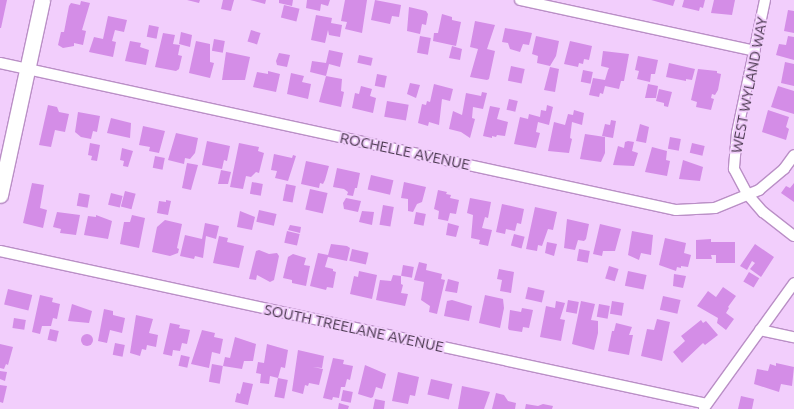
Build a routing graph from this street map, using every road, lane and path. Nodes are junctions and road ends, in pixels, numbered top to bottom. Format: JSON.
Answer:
{"nodes":[{"id":1,"x":42,"y":0,"type":"edge"},
{"id":2,"x":520,"y":0,"type":"edge"},
{"id":3,"x":765,"y":0,"type":"edge"},
{"id":4,"x":755,"y":52,"type":"junction"},
{"id":5,"x":0,"y":63,"type":"edge"},
{"id":6,"x":28,"y":69,"type":"junction"},
{"id":7,"x":794,"y":155,"type":"edge"},
{"id":8,"x":0,"y":195,"type":"edge"},
{"id":9,"x":748,"y":195,"type":"junction"},
{"id":10,"x":794,"y":236,"type":"edge"},
{"id":11,"x":0,"y":251,"type":"edge"},
{"id":12,"x":794,"y":283,"type":"edge"},
{"id":13,"x":760,"y":330,"type":"junction"},
{"id":14,"x":794,"y":337,"type":"edge"},
{"id":15,"x":706,"y":406,"type":"edge"}],
"edges":[{"from":1,"to":6,"type":"street"},
{"from":2,"to":4,"type":"street"},
{"from":3,"to":4,"type":"street","name":"WEST WYLAND WAY"},
{"from":4,"to":9,"type":"street","name":"WEST WYLAND WAY"},
{"from":5,"to":6,"type":"street","name":"ROCHELLE AVENUE"},
{"from":6,"to":8,"type":"street"},
{"from":6,"to":9,"type":"street","name":"ROCHELLE AVENUE"},
{"from":7,"to":9,"type":"street","name":"ROCHELLE AVENUE"},
{"from":9,"to":10,"type":"street","name":"WEST WYLAND WAY"},
{"from":11,"to":15,"type":"street","name":"SOUTH TREELANE AVENUE"},
{"from":12,"to":13,"type":"street"},
{"from":13,"to":14,"type":"street"},
{"from":13,"to":15,"type":"street"}]}
